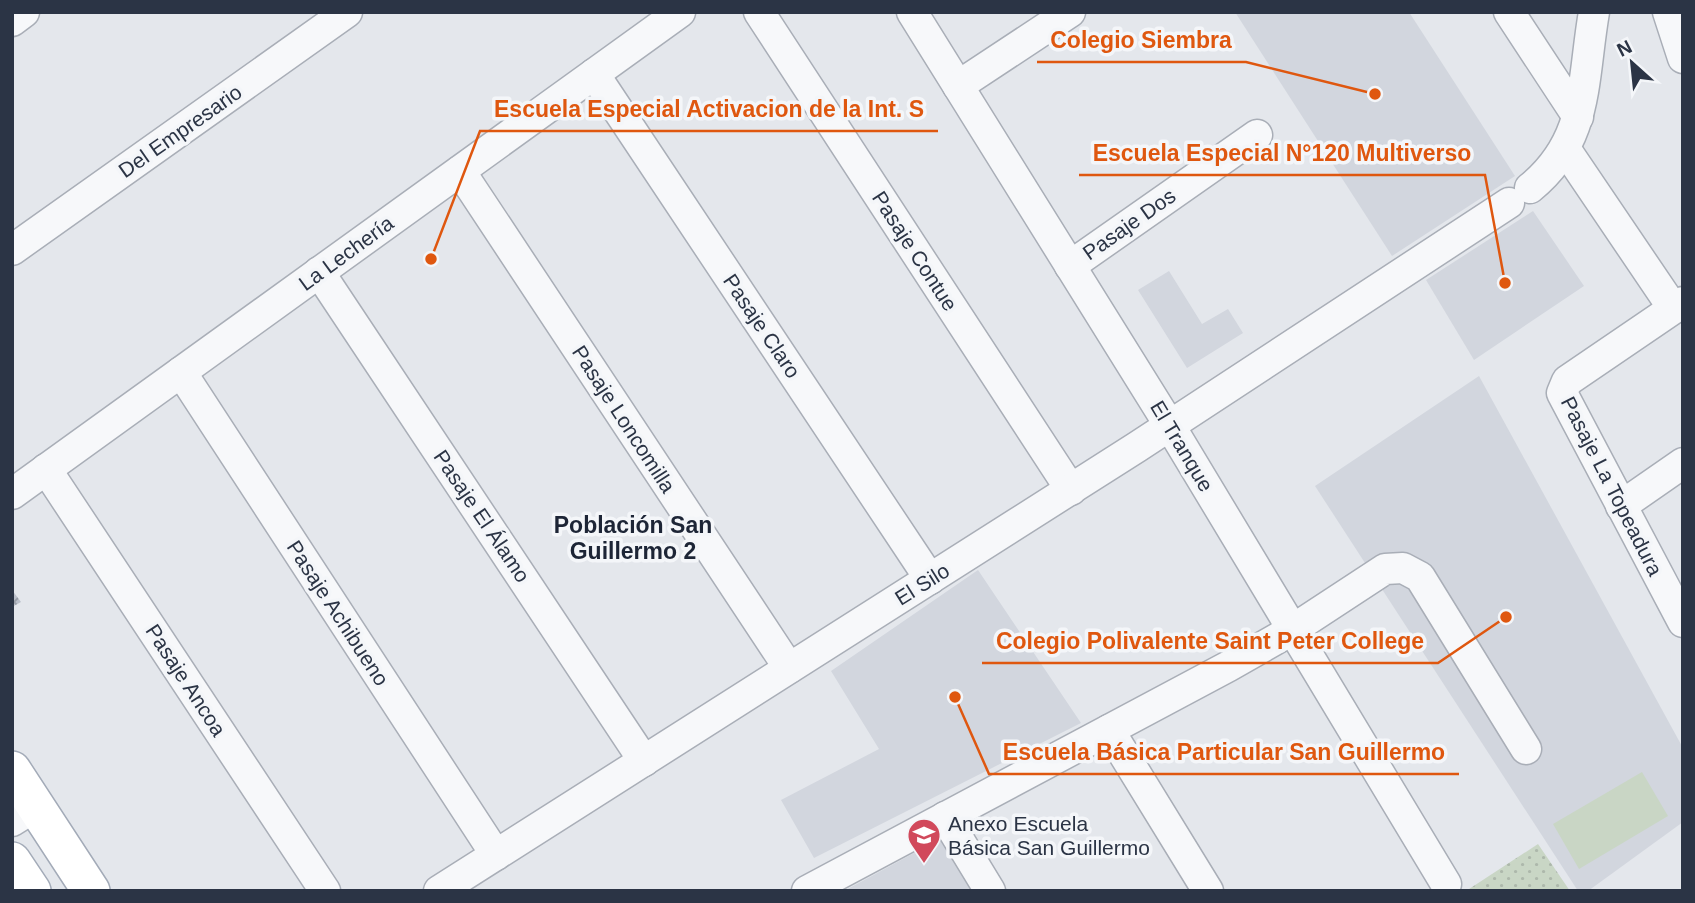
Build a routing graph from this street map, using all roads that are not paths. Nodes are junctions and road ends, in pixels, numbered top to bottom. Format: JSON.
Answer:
{"nodes":[{"id":1,"x":24,"y":12,"type":"edge"},
{"id":2,"x":347,"y":12,"type":"edge"},
{"id":3,"x":680,"y":12,"type":"edge"},
{"id":4,"x":759,"y":12,"type":"edge"},
{"id":5,"x":912,"y":12,"type":"edge"},
{"id":6,"x":1070,"y":12,"type":"edge"},
{"id":7,"x":1509,"y":12,"type":"edge"},
{"id":8,"x":1594,"y":12,"type":"edge"},
{"id":9,"x":1668,"y":12,"type":"edge"},
{"id":10,"x":12,"y":21,"type":"edge"},
{"id":11,"x":1683,"y":58,"type":"edge"},
{"id":12,"x":594,"y":74,"type":"junction"},
{"id":13,"x":958,"y":86,"type":"junction"},
{"id":14,"x":1578,"y":117,"type":"junction"},
{"id":15,"x":1257,"y":135,"type":"dead end"},
{"id":16,"x":1566,"y":150,"type":"junction"},
{"id":17,"x":460,"y":171,"type":"junction"},
{"id":18,"x":12,"y":250,"type":"edge"},
{"id":19,"x":1070,"y":265,"type":"junction"},
{"id":20,"x":319,"y":272,"type":"junction"},
{"id":21,"x":1678,"y":305,"type":"edge"},
{"id":22,"x":181,"y":372,"type":"junction"},
{"id":23,"x":1170,"y":426,"type":"junction"},
{"id":24,"x":1683,"y":464,"type":"edge"},
{"id":25,"x":46,"y":469,"type":"junction"},
{"id":26,"x":1070,"y":490,"type":"junction"},
{"id":27,"x":12,"y":494,"type":"edge"},
{"id":28,"x":1621,"y":506,"type":"junction"},
{"id":29,"x":930,"y":579,"type":"junction"},
{"id":30,"x":1683,"y":622,"type":"edge"},
{"id":31,"x":1292,"y":630,"type":"junction"},
{"id":32,"x":789,"y":668,"type":"junction"},
{"id":33,"x":1110,"y":730,"type":"junction"},
{"id":34,"x":1526,"y":749,"type":"dead end"},
{"id":35,"x":644,"y":761,"type":"junction"},
{"id":36,"x":12,"y":770,"type":"edge"},
{"id":37,"x":24,"y":813,"type":"edge"},
{"id":38,"x":945,"y":817,"type":"junction"},
{"id":39,"x":496,"y":855,"type":"junction"},
{"id":40,"x":12,"y":861,"type":"edge"},
{"id":41,"x":1446,"y":884,"type":"dead end"},
{"id":42,"x":32,"y":891,"type":"edge"},
{"id":43,"x":91,"y":891,"type":"edge"},
{"id":44,"x":325,"y":891,"type":"edge"},
{"id":45,"x":439,"y":891,"type":"edge"},
{"id":46,"x":807,"y":891,"type":"edge"},
{"id":47,"x":990,"y":891,"type":"edge"},
{"id":48,"x":1208,"y":891,"type":"edge"}],
"edges":[{"from":1,"to":10,"type":"street"},
{"from":2,"to":18,"type":"street","name":"Del Empresario"},
{"from":3,"to":12,"type":"street","name":"La Lechería"},
{"from":4,"to":26,"type":"street","name":"Pasaje Contue"},
{"from":5,"to":13,"type":"street","name":"El Tranque"},
{"from":6,"to":13,"type":"street"},
{"from":7,"to":14,"type":"street"},
{"from":8,"to":14,"type":"street"},
{"from":9,"to":11,"type":"street"},
{"from":12,"to":17,"type":"street","name":"La Lechería"},
{"from":12,"to":29,"type":"street","name":"Pasaje Claro"},
{"from":13,"to":19,"type":"street","name":"El Tranque"},
{"from":14,"to":16,"type":"street"},
{"from":15,"to":19,"type":"street","name":"Pasaje Dos"},
{"from":16,"to":21,"type":"street"},
{"from":16,"to":23,"type":"street","name":"El Silo"},
{"from":17,"to":20,"type":"street","name":"La Lechería"},
{"from":17,"to":32,"type":"street","name":"Pasaje Loncomilla"},
{"from":19,"to":23,"type":"street","name":"El Tranque"},
{"from":20,"to":22,"type":"street","name":"La Lechería"},
{"from":20,"to":35,"type":"street","name":"Pasaje El Álamo"},
{"from":21,"to":28,"type":"street","name":"Pasaje La Topeadura"},
{"from":22,"to":25,"type":"street","name":"La Lechería"},
{"from":22,"to":39,"type":"street","name":"Pasaje Achibueno"},
{"from":23,"to":26,"type":"street","name":"El Silo"},
{"from":23,"to":31,"type":"street","name":"El Tranque"},
{"from":24,"to":28,"type":"street"},
{"from":25,"to":27,"type":"street","name":"La Lechería"},
{"from":25,"to":44,"type":"street","name":"Pasaje Ancoa"},
{"from":26,"to":29,"type":"street","name":"El Silo"},
{"from":28,"to":30,"type":"street","name":"Pasaje La Topeadura"},
{"from":29,"to":32,"type":"street","name":"El Silo"},
{"from":31,"to":33,"type":"street"},
{"from":31,"to":34,"type":"street"},
{"from":31,"to":41,"type":"street","name":"El Tranque"},
{"from":32,"to":35,"type":"street","name":"El Silo"},
{"from":33,"to":38,"type":"street"},
{"from":33,"to":48,"type":"street"},
{"from":35,"to":39,"type":"street","name":"El Silo"},
{"from":36,"to":37,"type":"main road"},
{"from":37,"to":43,"type":"main road"},
{"from":38,"to":46,"type":"street"},
{"from":38,"to":47,"type":"street"},
{"from":39,"to":45,"type":"street","name":"El Silo"},
{"from":40,"to":42,"type":"main road"}]}
